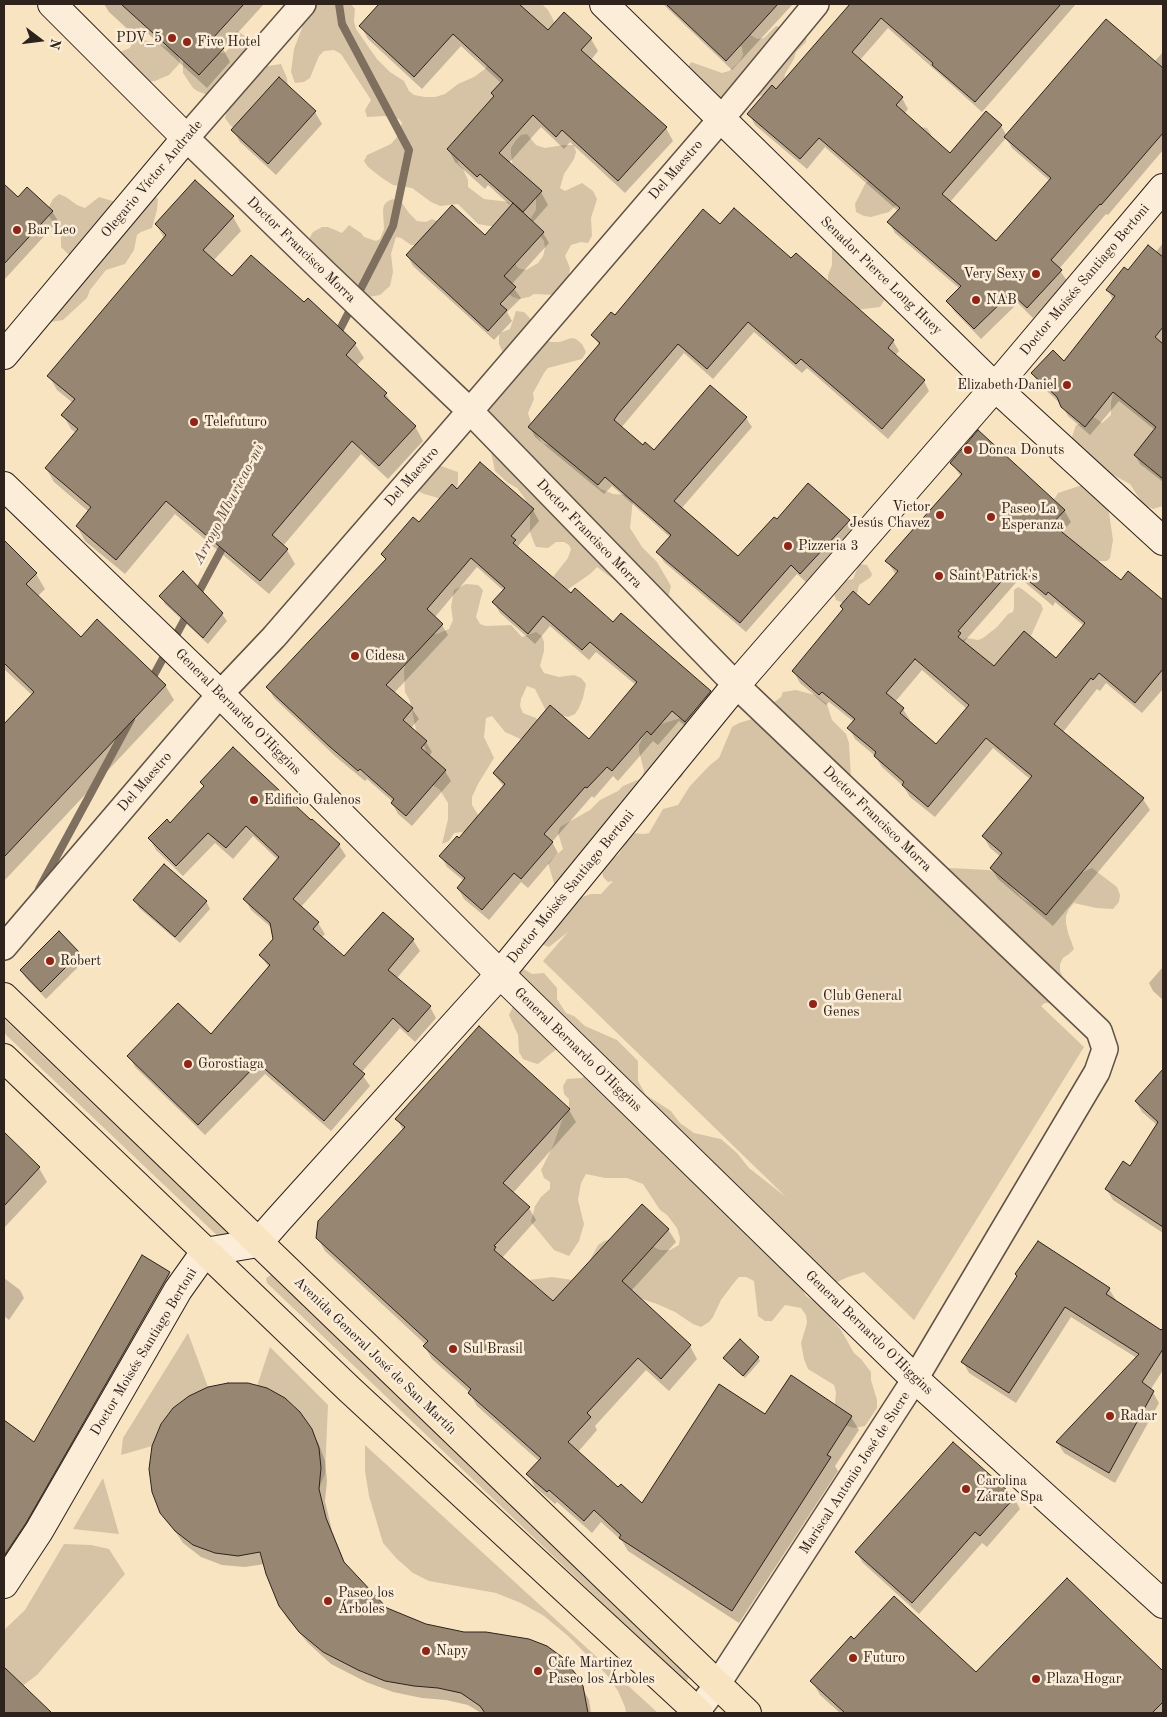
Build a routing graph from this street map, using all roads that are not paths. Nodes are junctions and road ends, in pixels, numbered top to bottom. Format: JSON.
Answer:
{"nodes":[{"id":1,"x":52,"y":4,"type":"edge"},
{"id":2,"x":303,"y":4,"type":"edge"},
{"id":3,"x":604,"y":4,"type":"edge"},
{"id":4,"x":816,"y":4,"type":"edge"},
{"id":5,"x":720,"y":119,"type":"junction"},
{"id":6,"x":186,"y":138,"type":"junction"},
{"id":7,"x":1163,"y":188,"type":"edge"},
{"id":8,"x":4,"y":355,"type":"edge"},
{"id":9,"x":995,"y":387,"type":"junction"},
{"id":10,"x":470,"y":411,"type":"junction"},
{"id":11,"x":4,"y":486,"type":"edge"},
{"id":12,"x":1163,"y":541,"type":"edge"},
{"id":13,"x":736,"y":685,"type":"junction"},
{"id":14,"x":220,"y":694,"type":"junction"},
{"id":15,"x":4,"y":947,"type":"edge"},
{"id":16,"x":500,"y":974,"type":"junction"},
{"id":17,"x":4,"y":997,"type":"edge"},
{"id":18,"x":4,"y":1058,"type":"edge"},
{"id":19,"x":1097,"y":1072,"type":"joint"},
{"id":20,"x":258,"y":1243,"type":"junction"},
{"id":21,"x":205,"y":1252,"type":"junction"},
{"id":22,"x":915,"y":1379,"type":"junction"},
{"id":23,"x":4,"y":1584,"type":"edge"},
{"id":24,"x":1163,"y":1604,"type":"edge"},
{"id":25,"x":717,"y":1686,"type":"junction"},
{"id":26,"x":697,"y":1713,"type":"edge"},
{"id":27,"x":747,"y":1713,"type":"edge"}],
"edges":[{"from":1,"to":6,"type":"street","name":"Doctor Francisco Morra"},
{"from":2,"to":6,"type":"street","name":"Olegario Víctor Andrade"},
{"from":3,"to":5,"type":"street","name":"Senador Pierce Long Huey"},
{"from":4,"to":5,"type":"street","name":"Del Maestro"},
{"from":5,"to":9,"type":"street","name":"Senador Pierce Long Huey"},
{"from":5,"to":10,"type":"street","name":"Del Maestro"},
{"from":6,"to":8,"type":"street","name":"Olegario Víctor Andrade"},
{"from":6,"to":10,"type":"street","name":"Doctor Francisco Morra"},
{"from":7,"to":9,"type":"street","name":"Doctor Moisés Santiago Bertoni"},
{"from":9,"to":12,"type":"street","name":"Senador Pierce Long Huey"},
{"from":9,"to":13,"type":"street","name":"Doctor Moisés Santiago Bertoni"},
{"from":10,"to":13,"type":"street","name":"Doctor Francisco Morra"},
{"from":10,"to":14,"type":"street","name":"Del Maestro"},
{"from":11,"to":14,"type":"street","name":"General Bernardo O'Higgins"},
{"from":13,"to":16,"type":"street","name":"Doctor Moisés Santiago Bertoni"},
{"from":13,"to":19,"type":"street","name":"Doctor Francisco Morra"},
{"from":14,"to":15,"type":"street","name":"Del Maestro"},
{"from":14,"to":16,"type":"street","name":"General Bernardo O'Higgins"},
{"from":16,"to":20,"type":"street","name":"Doctor Moisés Santiago Bertoni"},
{"from":16,"to":22,"type":"street","name":"General Bernardo O'Higgins"},
{"from":17,"to":20,"type":"highway","name":"Avenida General José de San Martín"},
{"from":18,"to":21,"type":"highway"},
{"from":19,"to":22,"type":"street","name":"Mariscal Antonio José de Sucre"},
{"from":20,"to":21,"type":"street","name":"Doctor Moisés Santiago Bertoni"},
{"from":20,"to":25,"type":"highway","name":"Avenida General José de San Martín"},
{"from":21,"to":23,"type":"street","name":"Doctor Moisés Santiago Bertoni"},
{"from":21,"to":26,"type":"highway"},
{"from":22,"to":24,"type":"street","name":"General Bernardo O'Higgins"},
{"from":22,"to":25,"type":"street","name":"Mariscal Antonio José de Sucre"},
{"from":25,"to":26,"type":"street","name":"Mariscal Antonio José de Sucre"},
{"from":25,"to":27,"type":"highway","name":"Avenida General José de San Martín"}]}
